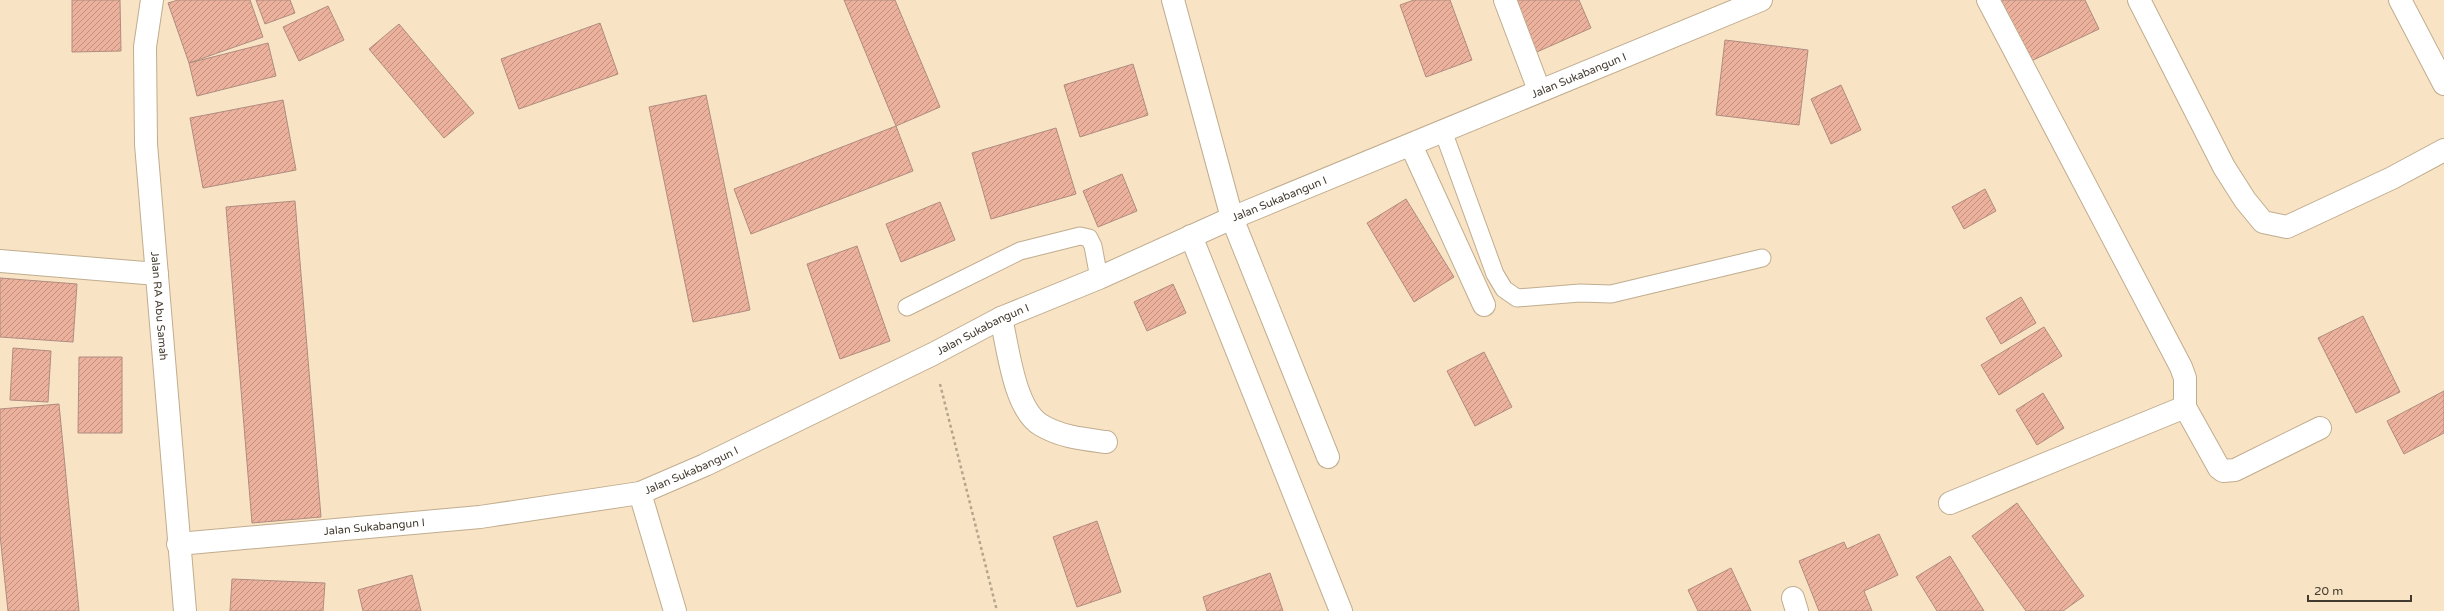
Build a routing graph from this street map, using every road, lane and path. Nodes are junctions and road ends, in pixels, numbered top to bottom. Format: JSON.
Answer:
{"nodes":[{"id":1,"x":152,"y":0,"type":"edge"},
{"id":2,"x":1173,"y":0,"type":"edge"},
{"id":3,"x":1505,"y":0,"type":"edge"},
{"id":4,"x":1761,"y":0,"type":"edge"},
{"id":5,"x":1988,"y":0,"type":"edge"},
{"id":6,"x":2139,"y":0,"type":"edge"},
{"id":7,"x":2400,"y":0,"type":"edge"},
{"id":8,"x":2444,"y":84,"type":"edge"},
{"id":9,"x":1539,"y":90,"type":"junction"},
{"id":10,"x":1443,"y":131,"type":"junction"},
{"id":11,"x":1411,"y":145,"type":"junction"},
{"id":12,"x":2444,"y":150,"type":"edge"},
{"id":13,"x":1232,"y":218,"type":"junction"},
{"id":14,"x":1191,"y":236,"type":"junction"},
{"id":15,"x":1762,"y":258,"type":"dead end"},
{"id":16,"x":0,"y":261,"type":"edge"},
{"id":17,"x":157,"y":274,"type":"junction"},
{"id":18,"x":1099,"y":278,"type":"junction"},
{"id":19,"x":1484,"y":305,"type":"dead end"},
{"id":20,"x":907,"y":307,"type":"dead end"},
{"id":21,"x":1001,"y":318,"type":"junction"},
{"id":22,"x":933,"y":354,"type":"junction"},
{"id":23,"x":2185,"y":407,"type":"junction"},
{"id":24,"x":2320,"y":428,"type":"dead end"},
{"id":25,"x":1106,"y":442,"type":"dead end"},
{"id":26,"x":1328,"y":457,"type":"dead end"},
{"id":27,"x":640,"y":493,"type":"junction"},
{"id":28,"x":1950,"y":503,"type":"dead end"},
{"id":29,"x":178,"y":544,"type":"junction"},
{"id":30,"x":185,"y":611,"type":"edge"},
{"id":31,"x":675,"y":611,"type":"edge"},
{"id":32,"x":997,"y":611,"type":"edge"},
{"id":33,"x":1341,"y":611,"type":"edge"}],
"edges":[{"from":1,"to":17,"type":"street","name":"Jalan RA Abu Samah"},
{"from":2,"to":13,"type":"street"},
{"from":3,"to":9,"type":"street"},
{"from":4,"to":9,"type":"street","name":"Jalan Sukabangun I"},
{"from":5,"to":23,"type":"street"},
{"from":6,"to":12,"type":"street"},
{"from":7,"to":8,"type":"street"},
{"from":9,"to":10,"type":"street","name":"Jalan Sukabangun I"},
{"from":10,"to":11,"type":"street","name":"Jalan Sukabangun I"},
{"from":10,"to":15,"type":"lane"},
{"from":11,"to":13,"type":"street","name":"Jalan Sukabangun I"},
{"from":11,"to":19,"type":"street"},
{"from":13,"to":14,"type":"street","name":"Jalan Sukabangun I"},
{"from":13,"to":26,"type":"street"},
{"from":14,"to":18,"type":"street","name":"Jalan Sukabangun I"},
{"from":14,"to":33,"type":"street"},
{"from":16,"to":17,"type":"street"},
{"from":17,"to":29,"type":"street","name":"Jalan RA Abu Samah"},
{"from":18,"to":20,"type":"lane"},
{"from":18,"to":21,"type":"street","name":"Jalan Sukabangun I"},
{"from":21,"to":22,"type":"street","name":"Jalan Sukabangun I"},
{"from":21,"to":25,"type":"street"},
{"from":22,"to":27,"type":"street","name":"Jalan Sukabangun I"},
{"from":22,"to":32,"type":"path"},
{"from":23,"to":24,"type":"street"},
{"from":23,"to":28,"type":"street"},
{"from":27,"to":29,"type":"street","name":"Jalan Sukabangun I"},
{"from":27,"to":31,"type":"street"},
{"from":29,"to":30,"type":"street","name":"Jalan RA Abu Samah"}]}
